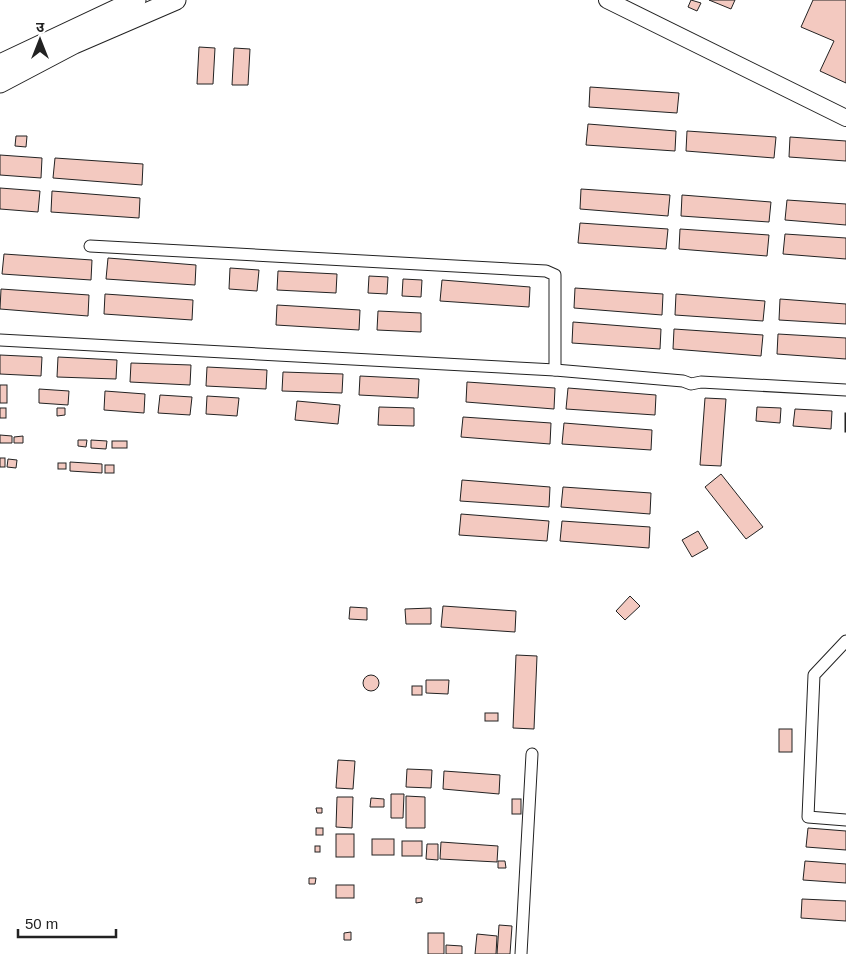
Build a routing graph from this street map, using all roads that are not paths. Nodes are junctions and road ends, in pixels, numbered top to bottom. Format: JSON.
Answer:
{"nodes":[{"id":1,"x":136,"y":0,"type":"edge"},
{"id":2,"x":176,"y":0,"type":"edge"},
{"id":3,"x":607,"y":0,"type":"edge"},
{"id":4,"x":0,"y":64,"type":"edge"},
{"id":5,"x":0,"y":83,"type":"edge"},
{"id":6,"x":846,"y":118,"type":"edge"},
{"id":7,"x":90,"y":246,"type":"dead end"},
{"id":8,"x":0,"y":340,"type":"edge"},
{"id":9,"x":555,"y":370,"type":"junction"},
{"id":10,"x":846,"y":390,"type":"edge"},
{"id":11,"x":846,"y":641,"type":"edge"},
{"id":12,"x":532,"y":754,"type":"dead end"},
{"id":13,"x":846,"y":820,"type":"edge"},
{"id":14,"x":521,"y":954,"type":"edge"}],
"edges":[{"from":1,"to":4,"type":"main road"},
{"from":2,"to":5,"type":"main road"},
{"from":3,"to":6,"type":"street"},
{"from":7,"to":9,"type":"street"},
{"from":8,"to":9,"type":"street"},
{"from":9,"to":10,"type":"street"},
{"from":11,"to":13,"type":"street"},
{"from":12,"to":14,"type":"street"}]}
